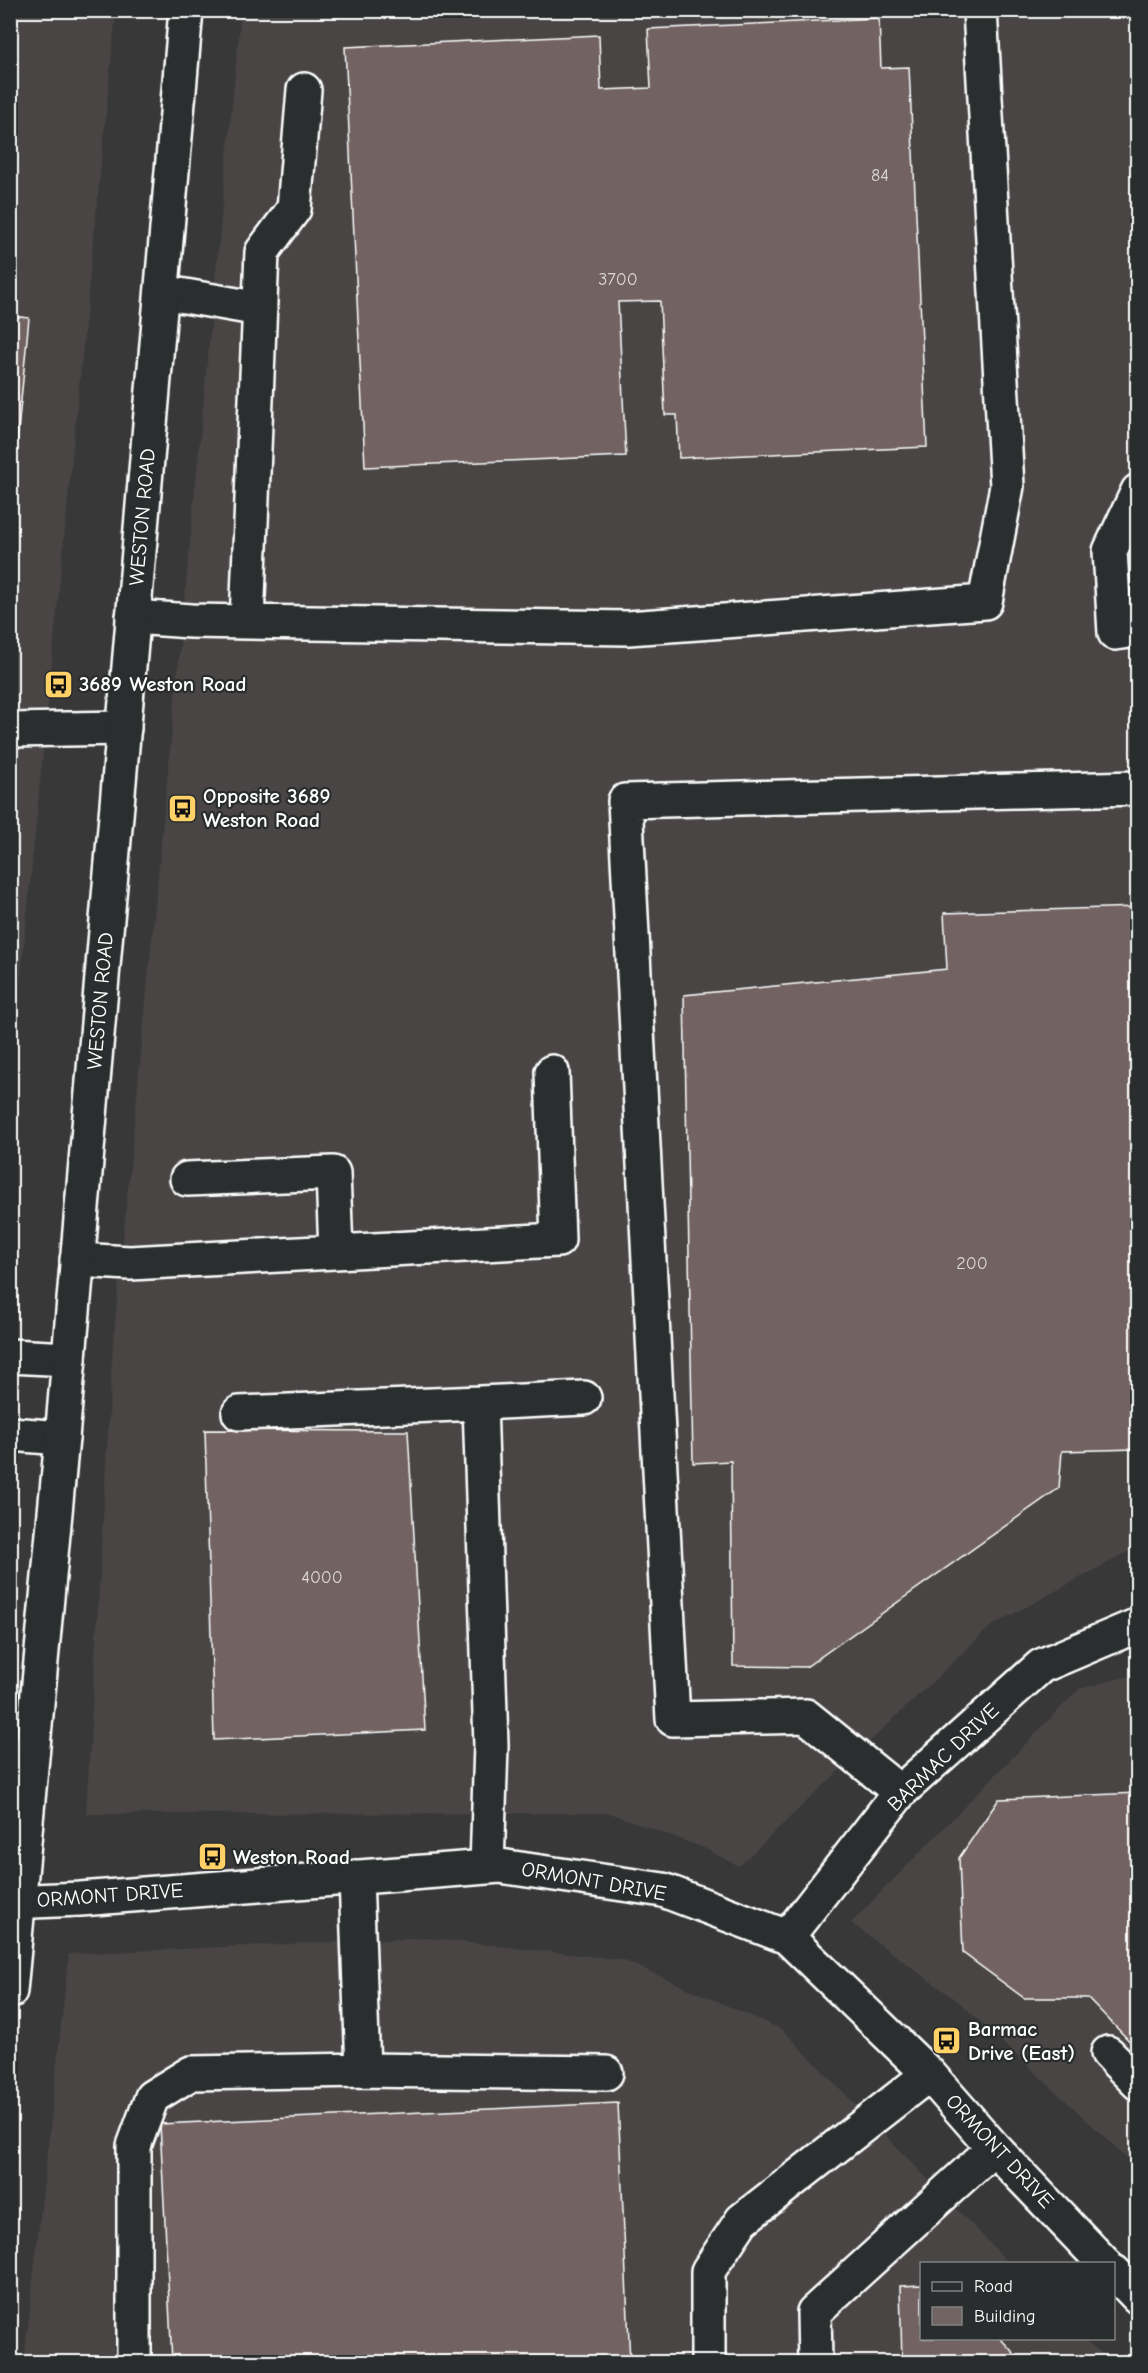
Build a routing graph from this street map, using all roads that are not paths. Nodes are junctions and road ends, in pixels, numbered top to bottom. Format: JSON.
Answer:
{"nodes":[{"id":1,"x":186,"y":10,"type":"edge"},
{"id":2,"x":980,"y":10,"type":"edge"},
{"id":3,"x":304,"y":90,"type":"dead end"},
{"id":4,"x":162,"y":292,"type":"junction"},
{"id":5,"x":260,"y":309,"type":"junction"},
{"id":6,"x":1137,"y":491,"type":"edge"},
{"id":7,"x":133,"y":617,"type":"junction"},
{"id":8,"x":247,"y":622,"type":"junction"},
{"id":9,"x":1137,"y":630,"type":"edge"},
{"id":10,"x":124,"y":728,"type":"junction"},
{"id":11,"x":10,"y":729,"type":"edge"},
{"id":12,"x":1137,"y":788,"type":"edge"},
{"id":13,"x":552,"y":1072,"type":"dead end"},
{"id":14,"x":187,"y":1179,"type":"dead end"},
{"id":15,"x":336,"y":1252,"type":"junction"},
{"id":16,"x":77,"y":1260,"type":"junction"},
{"id":17,"x":10,"y":1356,"type":"edge"},
{"id":18,"x":69,"y":1359,"type":"junction"},
{"id":19,"x":584,"y":1398,"type":"dead end"},
{"id":20,"x":480,"y":1403,"type":"junction"},
{"id":21,"x":239,"y":1413,"type":"dead end"},
{"id":22,"x":10,"y":1434,"type":"edge"},
{"id":23,"x":62,"y":1438,"type":"junction"},
{"id":24,"x":1137,"y":1625,"type":"edge"},
{"id":25,"x":900,"y":1792,"type":"junction"},
{"id":26,"x":487,"y":1867,"type":"junction"},
{"id":27,"x":356,"y":1877,"type":"junction"},
{"id":28,"x":15,"y":1902,"type":"edge"},
{"id":29,"x":787,"y":1937,"type":"junction"},
{"id":30,"x":10,"y":1991,"type":"edge"},
{"id":31,"x":1108,"y":2053,"type":"dead end"},
{"id":32,"x":363,"y":2070,"type":"junction"},
{"id":33,"x":606,"y":2073,"type":"dead end"},
{"id":34,"x":928,"y":2074,"type":"junction"},
{"id":35,"x":1137,"y":2083,"type":"edge"},
{"id":36,"x":994,"y":2148,"type":"junction"},
{"id":37,"x":1103,"y":2262,"type":"edge"},
{"id":38,"x":1115,"y":2274,"type":"edge"},
{"id":39,"x":1137,"y":2297,"type":"edge"},
{"id":40,"x":134,"y":2362,"type":"edge"},
{"id":41,"x":708,"y":2362,"type":"edge"},
{"id":42,"x":815,"y":2362,"type":"edge"}],
"edges":[{"from":1,"to":4,"type":"main road","name":"WESTON ROAD"},
{"from":2,"to":8,"type":"main road"},
{"from":3,"to":5,"type":"main road"},
{"from":4,"to":5,"type":"main road"},
{"from":4,"to":7,"type":"main road","name":"WESTON ROAD"},
{"from":5,"to":8,"type":"main road"},
{"from":6,"to":9,"type":"main road"},
{"from":7,"to":8,"type":"main road"},
{"from":7,"to":10,"type":"main road","name":"WESTON ROAD"},
{"from":10,"to":11,"type":"main road"},
{"from":10,"to":16,"type":"main road","name":"WESTON ROAD"},
{"from":12,"to":25,"type":"main road"},
{"from":13,"to":15,"type":"main road"},
{"from":14,"to":15,"type":"main road"},
{"from":15,"to":16,"type":"main road"},
{"from":16,"to":18,"type":"main road","name":"WESTON ROAD"},
{"from":17,"to":18,"type":"main road"},
{"from":18,"to":23,"type":"main road","name":"WESTON ROAD"},
{"from":19,"to":20,"type":"main road"},
{"from":20,"to":21,"type":"main road"},
{"from":20,"to":26,"type":"main road"},
{"from":22,"to":23,"type":"main road"},
{"from":23,"to":28,"type":"main road","name":"WESTON ROAD"},
{"from":24,"to":25,"type":"main road","name":"BARMAC DRIVE"},
{"from":25,"to":29,"type":"main road","name":"BARMAC DRIVE"},
{"from":26,"to":27,"type":"main road","name":"ORMONT DRIVE"},
{"from":26,"to":29,"type":"main road","name":"ORMONT DRIVE"},
{"from":27,"to":28,"type":"main road","name":"ORMONT DRIVE"},
{"from":27,"to":32,"type":"main road"},
{"from":28,"to":30,"type":"main road","name":"WESTON ROAD"},
{"from":29,"to":34,"type":"main road","name":"ORMONT DRIVE"},
{"from":31,"to":35,"type":"main road"},
{"from":32,"to":33,"type":"main road"},
{"from":32,"to":40,"type":"main road"},
{"from":34,"to":36,"type":"main road","name":"ORMONT DRIVE"},
{"from":34,"to":41,"type":"main road"},
{"from":36,"to":37,"type":"main road","name":"ORMONT DRIVE"},
{"from":36,"to":42,"type":"main road"},
{"from":38,"to":39,"type":"main road"}]}
